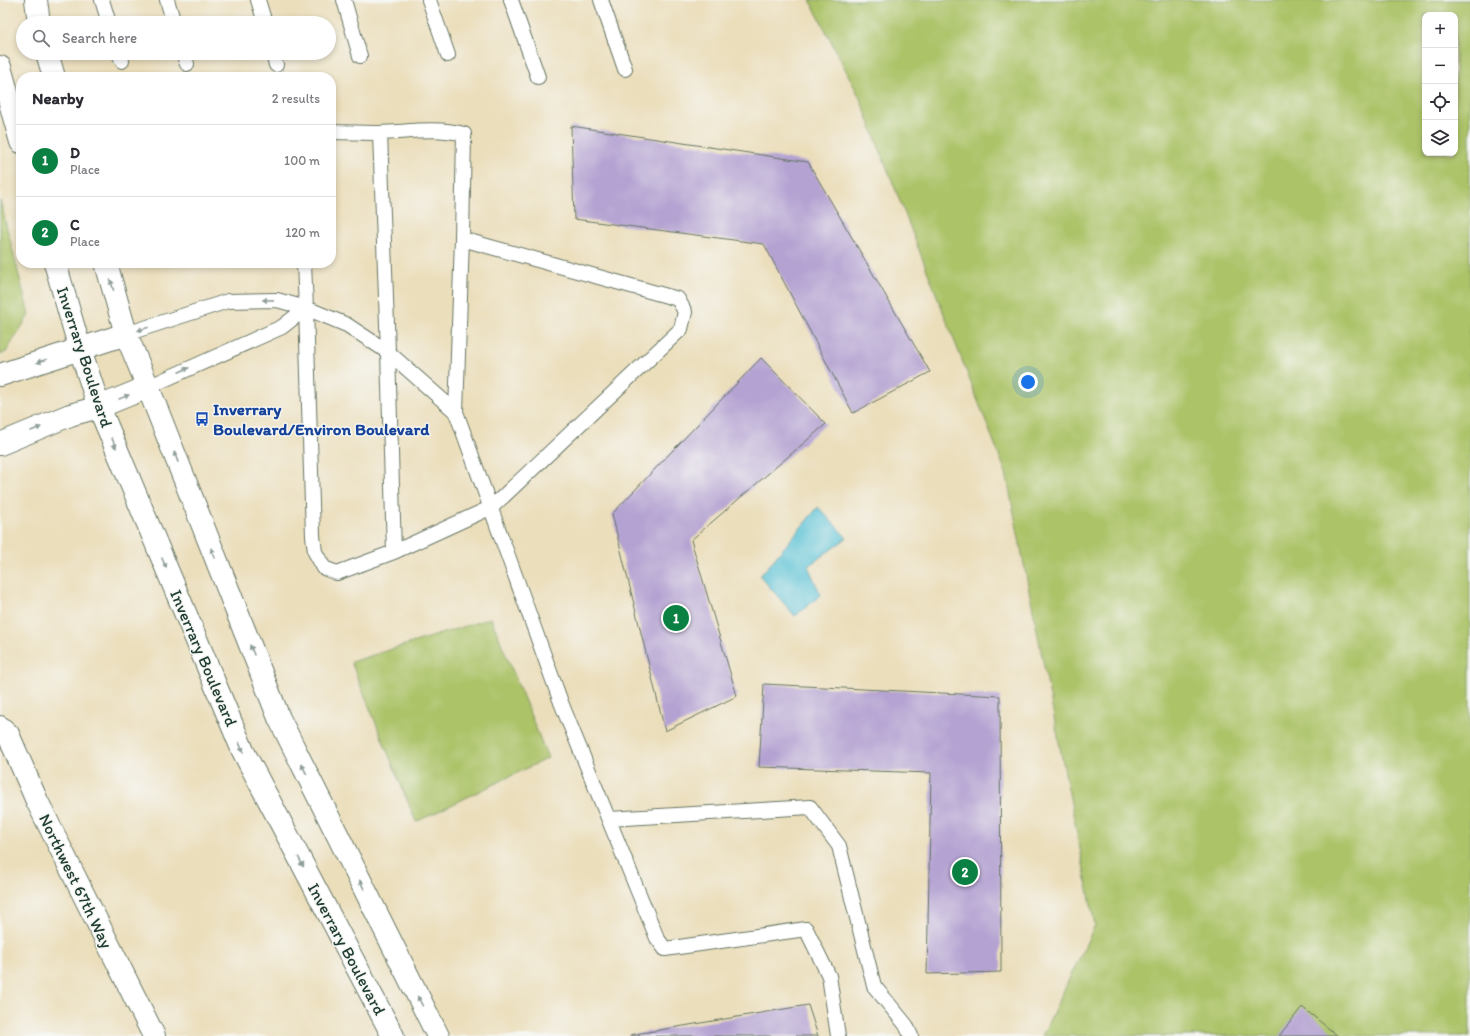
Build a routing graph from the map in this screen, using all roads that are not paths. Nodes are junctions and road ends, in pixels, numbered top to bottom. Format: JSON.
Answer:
{"nodes":[{"id":1,"x":36,"y":0,"type":"edge"},
{"id":2,"x":167,"y":0,"type":"edge"},
{"id":3,"x":258,"y":0,"type":"edge"},
{"id":4,"x":344,"y":0,"type":"edge"},
{"id":5,"x":429,"y":0,"type":"edge"},
{"id":6,"x":511,"y":0,"type":"edge"},
{"id":7,"x":601,"y":0,"type":"edge"},
{"id":8,"x":106,"y":1,"type":"edge"},
{"id":9,"x":38,"y":16,"type":"edge"},
{"id":10,"x":108,"y":16,"type":"edge"},
{"id":11,"x":172,"y":16,"type":"edge"},
{"id":12,"x":263,"y":16,"type":"edge"},
{"id":13,"x":448,"y":55,"type":"dead end"},
{"id":14,"x":360,"y":56,"type":"dead end"},
{"id":15,"x":49,"y":60,"type":"edge"},
{"id":16,"x":0,"y":67,"type":"edge"},
{"id":17,"x":625,"y":69,"type":"dead end"},
{"id":18,"x":53,"y":72,"type":"edge"},
{"id":19,"x":538,"y":77,"type":"dead end"},
{"id":20,"x":16,"y":124,"type":"edge"},
{"id":21,"x":336,"y":132,"type":"edge"},
{"id":22,"x":380,"y":133,"type":"junction"},
{"id":23,"x":462,"y":239,"type":"junction"},
{"id":24,"x":56,"y":268,"type":"edge"},
{"id":25,"x":107,"y":268,"type":"edge"},
{"id":26,"x":304,"y":268,"type":"edge"},
{"id":27,"x":306,"y":308,"type":"junction"},
{"id":28,"x":126,"y":334,"type":"junction"},
{"id":29,"x":80,"y":349,"type":"junction"},
{"id":30,"x":388,"y":352,"type":"junction"},
{"id":31,"x":0,"y":375,"type":"edge"},
{"id":32,"x":148,"y":387,"type":"junction"},
{"id":33,"x":99,"y":407,"type":"junction"},
{"id":34,"x":456,"y":412,"type":"junction"},
{"id":35,"x":0,"y":444,"type":"edge"},
{"id":36,"x":492,"y":507,"type":"junction"},
{"id":37,"x":394,"y":552,"type":"junction"},
{"id":38,"x":0,"y":727,"type":"edge"},
{"id":39,"x":609,"y":819,"type":"junction"},
{"id":40,"x":154,"y":1036,"type":"edge"},
{"id":41,"x":393,"y":1036,"type":"edge"},
{"id":42,"x":438,"y":1036,"type":"edge"},
{"id":43,"x":838,"y":1036,"type":"edge"},
{"id":44,"x":911,"y":1036,"type":"edge"}],
"edges":[{"from":1,"to":9,"type":"street"},
{"from":2,"to":11,"type":"lane"},
{"from":3,"to":12,"type":"lane"},
{"from":4,"to":14,"type":"lane"},
{"from":5,"to":13,"type":"lane"},
{"from":6,"to":19,"type":"lane"},
{"from":7,"to":17,"type":"lane"},
{"from":8,"to":10,"type":"lane"},
{"from":15,"to":18,"type":"street"},
{"from":16,"to":20,"type":"street"},
{"from":21,"to":22,"type":"lane"},
{"from":22,"to":23,"type":"lane"},
{"from":22,"to":30,"type":"lane"},
{"from":23,"to":34,"type":"lane"},
{"from":23,"to":36,"type":"lane"},
{"from":24,"to":29,"type":"street","name":"Inverrary Boulevard"},
{"from":28,"to":25,"type":"street","one_way":true},
{"from":26,"to":27,"type":"lane"},
{"from":27,"to":28,"type":"lane","one_way":true},
{"from":27,"to":30,"type":"lane"},
{"from":32,"to":27,"type":"lane","one_way":true},
{"from":27,"to":37,"type":"lane"},
{"from":28,"to":29,"type":"street"},
{"from":28,"to":32,"type":"street"},
{"from":29,"to":31,"type":"street","one_way":true},
{"from":29,"to":33,"type":"street","name":"Inverrary Boulevard"},
{"from":30,"to":34,"type":"lane"},
{"from":30,"to":37,"type":"lane"},
{"from":33,"to":32,"type":"street","one_way":true},
{"from":42,"to":32,"type":"street","one_way":true},
{"from":35,"to":33,"type":"street","one_way":true},
{"from":33,"to":41,"type":"street","name":"Inverrary Boulevard","one_way":true},
{"from":34,"to":36,"type":"lane"},
{"from":36,"to":37,"type":"lane"},
{"from":36,"to":39,"type":"lane"},
{"from":38,"to":40,"type":"street","name":"Northwest 67th Way"},
{"from":39,"to":43,"type":"lane"},
{"from":39,"to":44,"type":"lane"}]}
